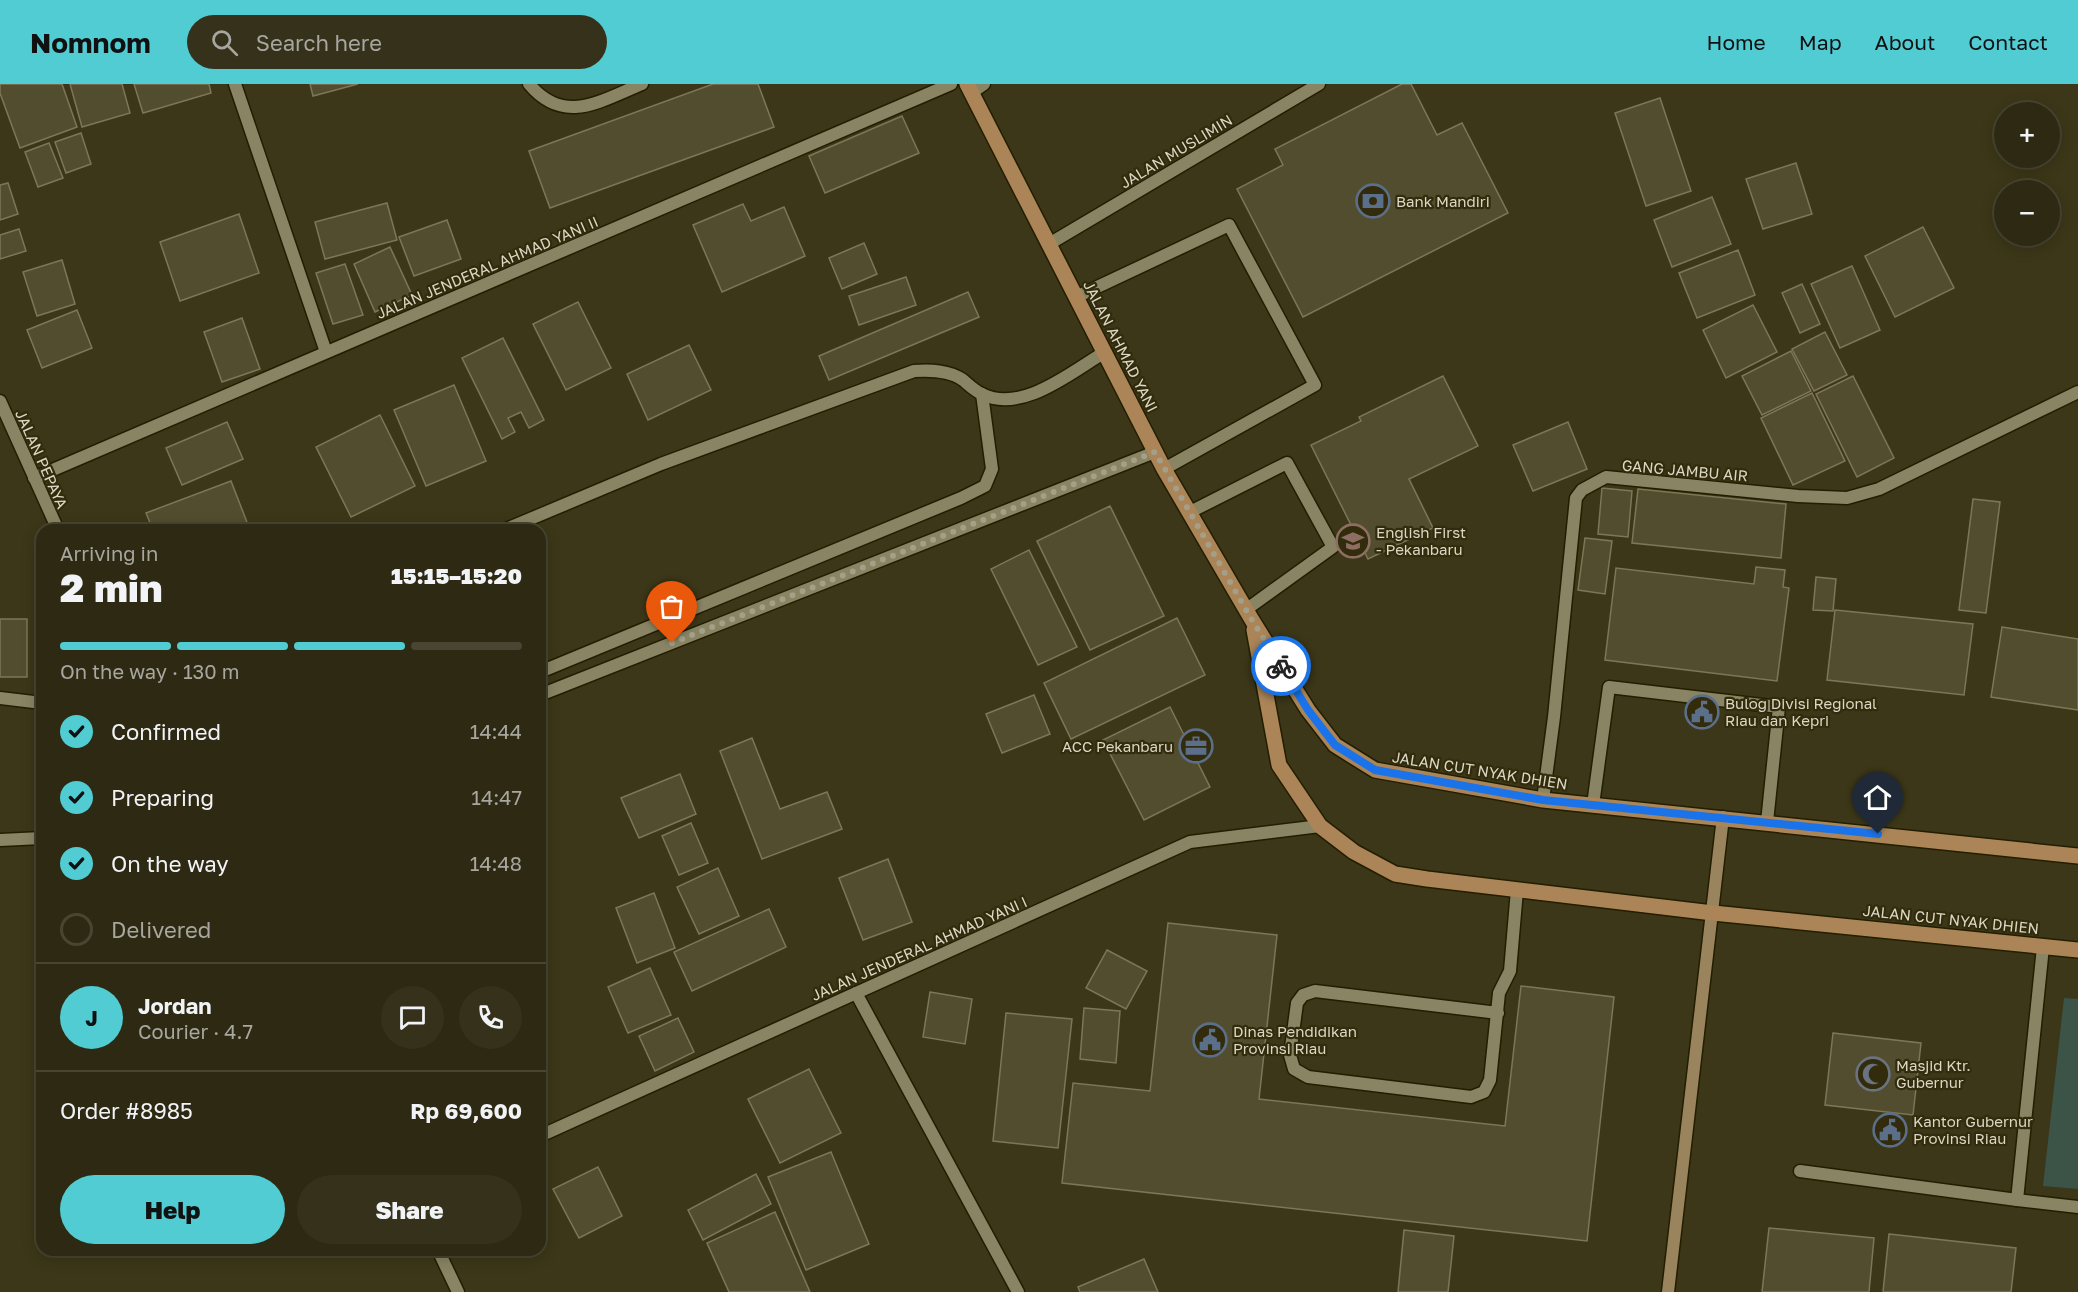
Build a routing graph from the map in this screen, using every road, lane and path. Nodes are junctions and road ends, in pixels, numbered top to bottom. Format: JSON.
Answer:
{"nodes":[{"id":1,"x":235,"y":84,"type":"edge"},
{"id":2,"x":529,"y":84,"type":"edge"},
{"id":3,"x":642,"y":84,"type":"edge"},
{"id":4,"x":951,"y":84,"type":"edge"},
{"id":5,"x":1319,"y":84,"type":"edge"},
{"id":6,"x":974,"y":87,"type":"edge"},
{"id":7,"x":1049,"y":244,"type":"junction"},
{"id":8,"x":1076,"y":297,"type":"junction"},
{"id":9,"x":326,"y":352,"type":"junction"},
{"id":10,"x":1105,"y":352,"type":"junction"},
{"id":11,"x":2078,"y":392,"type":"edge"},
{"id":12,"x":982,"y":394,"type":"junction"},
{"id":13,"x":0,"y":401,"type":"edge"},
{"id":14,"x":1155,"y":452,"type":"junction"},
{"id":15,"x":1164,"y":469,"type":"junction"},
{"id":16,"x":34,"y":478,"type":"junction"},
{"id":17,"x":1190,"y":512,"type":"junction"},
{"id":18,"x":55,"y":524,"type":"edge"},
{"id":19,"x":518,"y":524,"type":"edge"},
{"id":20,"x":1249,"y":614,"type":"junction"},
{"id":21,"x":546,"y":670,"type":"edge"},
{"id":22,"x":546,"y":693,"type":"edge"},
{"id":23,"x":0,"y":698,"type":"edge"},
{"id":24,"x":36,"y":702,"type":"edge"},
{"id":25,"x":1543,"y":800,"type":"junction"},
{"id":26,"x":1593,"y":805,"type":"junction"},
{"id":27,"x":1723,"y":818,"type":"junction"},
{"id":28,"x":1767,"y":822,"type":"junction"},
{"id":29,"x":1320,"y":826,"type":"junction"},
{"id":30,"x":36,"y":838,"type":"edge"},
{"id":31,"x":0,"y":840,"type":"edge"},
{"id":32,"x":2078,"y":856,"type":"edge"},
{"id":33,"x":1517,"y":890,"type":"junction"},
{"id":34,"x":1713,"y":912,"type":"junction"},
{"id":35,"x":2043,"y":947,"type":"junction"},
{"id":36,"x":2078,"y":950,"type":"edge"},
{"id":37,"x":856,"y":993,"type":"junction"},
{"id":38,"x":1498,"y":1013,"type":"junction"},
{"id":39,"x":546,"y":1133,"type":"edge"},
{"id":40,"x":1800,"y":1172,"type":"dead end"},
{"id":41,"x":2017,"y":1200,"type":"junction"},
{"id":42,"x":2078,"y":1207,"type":"edge"},
{"id":43,"x":441,"y":1256,"type":"edge"},
{"id":44,"x":458,"y":1292,"type":"edge"},
{"id":45,"x":1018,"y":1292,"type":"edge"},
{"id":46,"x":1668,"y":1292,"type":"edge"}],
"edges":[{"from":1,"to":9,"type":"street"},
{"from":2,"to":3,"type":"street"},
{"from":4,"to":9,"type":"street","name":"JALAN JENDERAL AHMAD YANI II"},
{"from":5,"to":7,"type":"street","name":"JALAN MUSLIMIN"},
{"from":6,"to":7,"type":"main road","name":"JALAN AHMAD YANI"},
{"from":7,"to":8,"type":"main road","name":"JALAN AHMAD YANI"},
{"from":8,"to":10,"type":"main road","name":"JALAN AHMAD YANI"},
{"from":8,"to":15,"type":"street"},
{"from":9,"to":16,"type":"street","name":"JALAN JENDERAL AHMAD YANI II"},
{"from":10,"to":12,"type":"street"},
{"from":10,"to":14,"type":"main road","name":"JALAN AHMAD YANI"},
{"from":11,"to":25,"type":"street","name":"GANG JAMBU AIR"},
{"from":12,"to":19,"type":"street"},
{"from":12,"to":21,"type":"street"},
{"from":13,"to":16,"type":"street","name":"JALAN PEPAYA"},
{"from":14,"to":15,"type":"main road","name":"JALAN AHMAD YANI"},
{"from":14,"to":22,"type":"street"},
{"from":15,"to":17,"type":"main road","name":"JALAN AHMAD YANI"},
{"from":16,"to":18,"type":"street","name":"JALAN PEPAYA"},
{"from":17,"to":20,"type":"main road","name":"JALAN AHMAD YANI"},
{"from":17,"to":20,"type":"street"},
{"from":20,"to":25,"type":"main road","name":"JALAN CUT NYAK DHIEN"},
{"from":20,"to":29,"type":"main road","name":"JALAN CUT NYAK DHIEN"},
{"from":23,"to":24,"type":"street"},
{"from":25,"to":26,"type":"main road","name":"JALAN CUT NYAK DHIEN"},
{"from":26,"to":27,"type":"main road","name":"JALAN CUT NYAK DHIEN"},
{"from":26,"to":28,"type":"street"},
{"from":27,"to":28,"type":"main road","name":"JALAN CUT NYAK DHIEN"},
{"from":27,"to":34,"type":"street"},
{"from":28,"to":32,"type":"main road","name":"JALAN CUT NYAK DHIEN"},
{"from":29,"to":33,"type":"main road","name":"JALAN CUT NYAK DHIEN"},
{"from":29,"to":37,"type":"street","name":"JALAN JENDERAL AHMAD YANI I"},
{"from":30,"to":31,"type":"street"},
{"from":33,"to":34,"type":"main road","name":"JALAN CUT NYAK DHIEN"},
{"from":33,"to":38,"type":"street"},
{"from":34,"to":35,"type":"main road","name":"JALAN CUT NYAK DHIEN"},
{"from":34,"to":46,"type":"street"},
{"from":35,"to":36,"type":"main road","name":"JALAN CUT NYAK DHIEN"},
{"from":35,"to":41,"type":"street"},
{"from":37,"to":39,"type":"street","name":"JALAN JENDERAL AHMAD YANI I"},
{"from":37,"to":45,"type":"street"},
{"from":38,"to":38,"type":"street"},
{"from":40,"to":41,"type":"street"},
{"from":41,"to":42,"type":"street"},
{"from":43,"to":44,"type":"street"}]}
